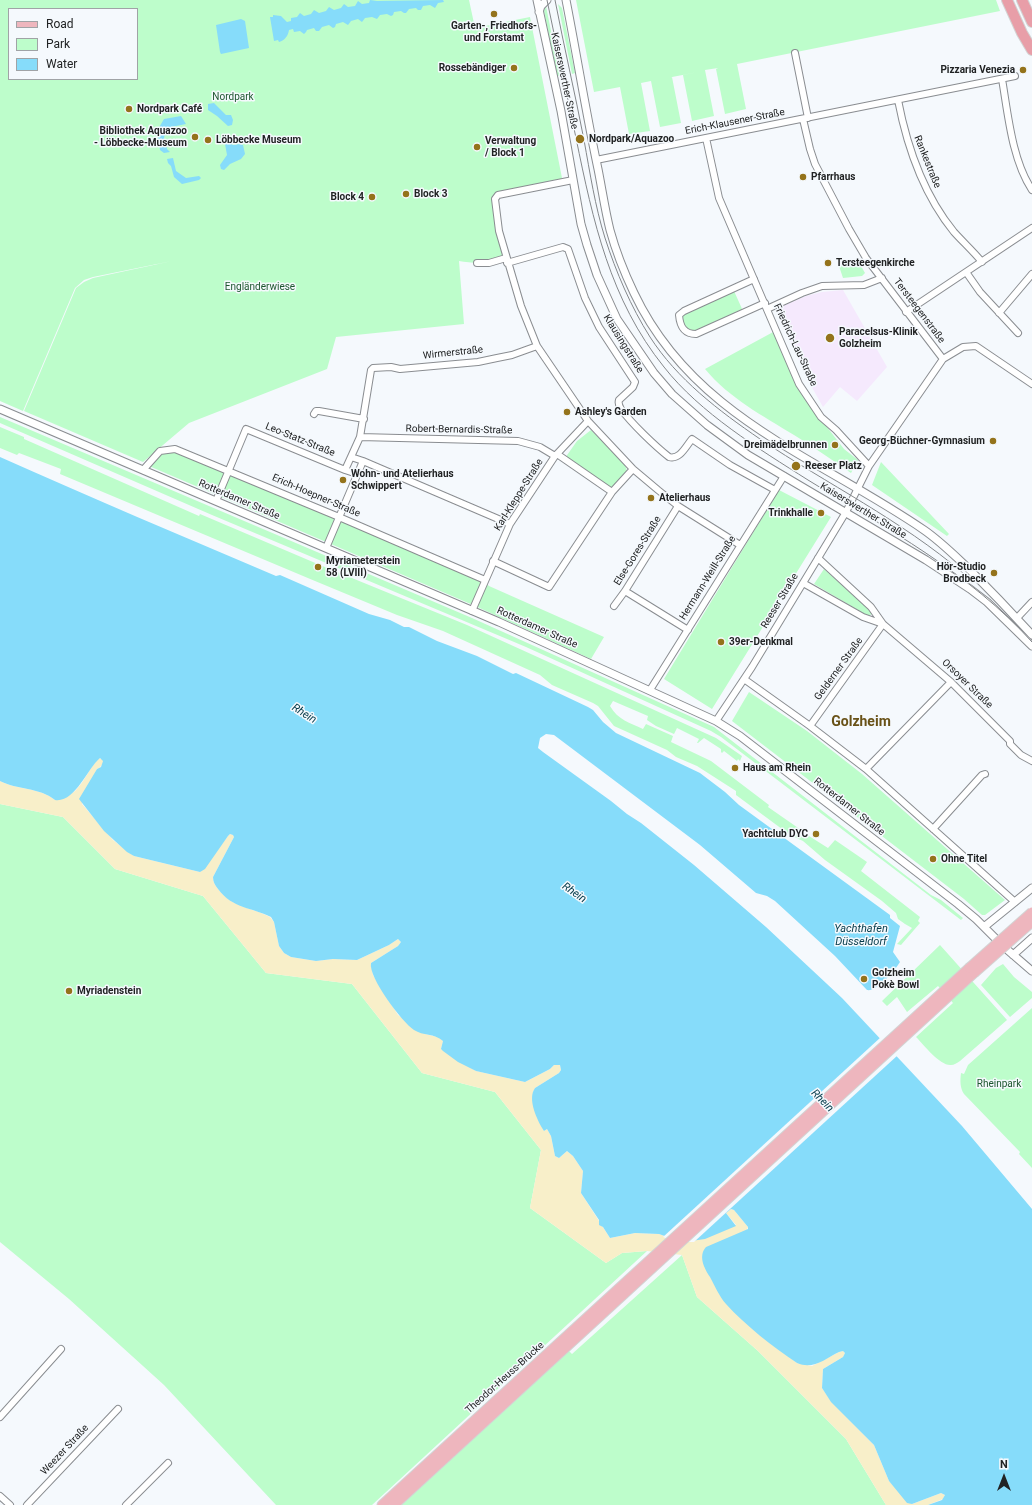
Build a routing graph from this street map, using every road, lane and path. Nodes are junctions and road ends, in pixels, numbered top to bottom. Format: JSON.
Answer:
{"nodes":[{"id":1,"x":537,"y":0,"type":"edge"},
{"id":2,"x":547,"y":0,"type":"edge"},
{"id":3,"x":560,"y":0,"type":"edge"},
{"id":4,"x":566,"y":0,"type":"edge"},
{"id":5,"x":1007,"y":0,"type":"edge"},
{"id":6,"x":1022,"y":0,"type":"edge"},
{"id":7,"x":539,"y":12,"type":"junction"},
{"id":8,"x":569,"y":16,"type":"junction"},
{"id":9,"x":1032,"y":22,"type":"edge"},
{"id":10,"x":1032,"y":50,"type":"edge"},
{"id":11,"x":795,"y":53,"type":"dead end"},
{"id":12,"x":1015,"y":76,"type":"dead end"},
{"id":13,"x":1002,"y":79,"type":"junction"},
{"id":14,"x":898,"y":100,"type":"junction"},
{"id":15,"x":806,"y":118,"type":"junction"},
{"id":16,"x":706,"y":138,"type":"junction"},
{"id":17,"x":596,"y":160,"type":"junction"},
{"id":18,"x":573,"y":180,"type":"junction"},
{"id":19,"x":1032,"y":190,"type":"edge"},
{"id":20,"x":1032,"y":228,"type":"edge"},
{"id":21,"x":507,"y":261,"type":"junction"},
{"id":22,"x":477,"y":262,"type":"dead end"},
{"id":23,"x":982,"y":262,"type":"junction"},
{"id":24,"x":966,"y":272,"type":"junction"},
{"id":25,"x":1032,"y":274,"type":"edge"},
{"id":26,"x":882,"y":278,"type":"junction"},
{"id":27,"x":754,"y":280,"type":"junction"},
{"id":28,"x":766,"y":306,"type":"junction"},
{"id":29,"x":906,"y":312,"type":"junction"},
{"id":30,"x":999,"y":313,"type":"junction"},
{"id":31,"x":1018,"y":333,"type":"dead end"},
{"id":32,"x":537,"y":346,"type":"junction"},
{"id":33,"x":943,"y":359,"type":"junction"},
{"id":34,"x":1032,"y":384,"type":"edge"},
{"id":35,"x":0,"y":409,"type":"edge"},
{"id":36,"x":314,"y":414,"type":"dead end"},
{"id":37,"x":364,"y":419,"type":"junction"},
{"id":38,"x":588,"y":421,"type":"junction"},
{"id":39,"x":360,"y":437,"type":"junction"},
{"id":40,"x":556,"y":455,"type":"junction"},
{"id":41,"x":351,"y":457,"type":"junction"},
{"id":42,"x":362,"y":461,"type":"junction"},
{"id":43,"x":869,"y":466,"type":"junction"},
{"id":44,"x":632,"y":469,"type":"junction"},
{"id":45,"x":143,"y":470,"type":"junction"},
{"id":46,"x":229,"y":470,"type":"junction"},
{"id":47,"x":345,"y":470,"type":"junction"},
{"id":48,"x":357,"y":474,"type":"junction"},
{"id":49,"x":784,"y":476,"type":"junction"},
{"id":50,"x":857,"y":489,"type":"junction"},
{"id":51,"x":775,"y":490,"type":"junction"},
{"id":52,"x":612,"y":492,"type":"junction"},
{"id":53,"x":216,"y":501,"type":"junction"},
{"id":54,"x":678,"y":506,"type":"junction"},
{"id":55,"x":846,"y":512,"type":"junction"},
{"id":56,"x":339,"y":517,"type":"junction"},
{"id":57,"x":510,"y":524,"type":"junction"},
{"id":58,"x":740,"y":546,"type":"junction"},
{"id":59,"x":326,"y":548,"type":"junction"},
{"id":60,"x":818,"y":558,"type":"junction"},
{"id":61,"x":493,"y":561,"type":"junction"},
{"id":62,"x":486,"y":580,"type":"junction"},
{"id":63,"x":803,"y":583,"type":"junction"},
{"id":64,"x":625,"y":591,"type":"junction"},
{"id":65,"x":1032,"y":602,"type":"edge"},
{"id":66,"x":614,"y":606,"type":"dead end"},
{"id":67,"x":472,"y":611,"type":"junction"},
{"id":68,"x":1017,"y":618,"type":"junction"},
{"id":69,"x":883,"y":624,"type":"junction"},
{"id":70,"x":688,"y":630,"type":"junction"},
{"id":71,"x":1032,"y":635,"type":"edge"},
{"id":72,"x":1032,"y":646,"type":"edge"},
{"id":73,"x":744,"y":679,"type":"junction"},
{"id":74,"x":951,"y":682,"type":"junction"},
{"id":75,"x":650,"y":690,"type":"junction"},
{"id":76,"x":716,"y":721,"type":"junction"},
{"id":77,"x":810,"y":726,"type":"junction"},
{"id":78,"x":1032,"y":761,"type":"edge"},
{"id":79,"x":866,"y":769,"type":"junction"},
{"id":80,"x":985,"y":774,"type":"dead end"},
{"id":81,"x":933,"y":828,"type":"junction"},
{"id":82,"x":1032,"y":888,"type":"edge"},
{"id":83,"x":1015,"y":902,"type":"junction"},
{"id":84,"x":1032,"y":912,"type":"edge"},
{"id":85,"x":1032,"y":922,"type":"edge"},
{"id":86,"x":984,"y":927,"type":"junction"},
{"id":87,"x":1032,"y":938,"type":"edge"},
{"id":88,"x":1013,"y":955,"type":"junction"},
{"id":89,"x":972,"y":971,"type":"junction"},
{"id":90,"x":1032,"y":971,"type":"edge"},
{"id":91,"x":645,"y":1270,"type":"junction"},
{"id":92,"x":61,"y":1349,"type":"dead end"},
{"id":93,"x":118,"y":1409,"type":"dead end"},
{"id":94,"x":0,"y":1417,"type":"edge"},
{"id":95,"x":168,"y":1463,"type":"dead end"},
{"id":96,"x":1,"y":1500,"type":"edge"},
{"id":97,"x":10,"y":1505,"type":"edge"},
{"id":98,"x":27,"y":1505,"type":"edge"},
{"id":99,"x":126,"y":1505,"type":"edge"},
{"id":100,"x":382,"y":1505,"type":"edge"},
{"id":101,"x":394,"y":1505,"type":"edge"}],
"edges":[{"from":1,"to":7,"type":"street","name":"Kaiserswerther Straße"},
{"from":2,"to":7,"type":"street"},
{"from":3,"to":8,"type":"street"},
{"from":4,"to":8,"type":"street","name":"Kaiserswerther Straße"},
{"from":5,"to":10,"type":"highway"},
{"from":6,"to":9,"type":"highway"},
{"from":7,"to":18,"type":"street","name":"Kaiserswerther Straße"},
{"from":8,"to":17,"type":"street","name":"Kaiserswerther Straße"},
{"from":11,"to":15,"type":"street"},
{"from":12,"to":13,"type":"street","name":"Erich-Klausener-Straße"},
{"from":13,"to":14,"type":"street","name":"Erich-Klausener-Straße"},
{"from":13,"to":19,"type":"street"},
{"from":14,"to":15,"type":"street","name":"Erich-Klausener-Straße"},
{"from":14,"to":23,"type":"street","name":"Rankestraße"},
{"from":15,"to":16,"type":"street","name":"Erich-Klausener-Straße"},
{"from":15,"to":26,"type":"street","name":"Tersteegenstraße"},
{"from":16,"to":17,"type":"street","name":"Erich-Klausener-Straße"},
{"from":16,"to":27,"type":"street","name":"Friedrich-Lau-Straße"},
{"from":17,"to":50,"type":"street","name":"Kaiserswerther Straße"},
{"from":18,"to":21,"type":"street"},
{"from":18,"to":49,"type":"street","name":"Kaiserswerther Straße"},
{"from":20,"to":23,"type":"street"},
{"from":21,"to":22,"type":"street"},
{"from":21,"to":32,"type":"street"},
{"from":21,"to":51,"type":"street","name":"Klausingstraße"},
{"from":23,"to":24,"type":"street"},
{"from":24,"to":29,"type":"street"},
{"from":24,"to":30,"type":"street"},
{"from":25,"to":30,"type":"street"},
{"from":26,"to":28,"type":"street"},
{"from":26,"to":29,"type":"street","name":"Tersteegenstraße"},
{"from":27,"to":28,"type":"street","name":"Friedrich-Lau-Straße"},
{"from":27,"to":28,"type":"street","name":"Friedrich-Lau-Straße"},
{"from":28,"to":43,"type":"street","name":"Friedrich-Lau-Straße"},
{"from":29,"to":33,"type":"street","name":"Tersteegenstraße"},
{"from":30,"to":31,"type":"street"},
{"from":32,"to":37,"type":"street","name":"Wirmerstraße"},
{"from":32,"to":38,"type":"street"},
{"from":33,"to":34,"type":"street","name":"Tersteegenstraße"},
{"from":33,"to":43,"type":"street","name":"Reeser Straße"},
{"from":35,"to":45,"type":"street","name":"Rotterdamer Straße"},
{"from":36,"to":37,"type":"street"},
{"from":37,"to":39,"type":"street"},
{"from":38,"to":40,"type":"street","name":"Karl-Kleppe-Straße"},
{"from":38,"to":44,"type":"street"},
{"from":39,"to":40,"type":"street","name":"Robert-Bernardis-Straße"},
{"from":39,"to":41,"type":"street"},
{"from":40,"to":52,"type":"street","name":"Robert-Bernardis-Straße"},
{"from":40,"to":57,"type":"street","name":"Karl-Kleppe-Straße"},
{"from":41,"to":42,"type":"street"},
{"from":41,"to":47,"type":"street"},
{"from":42,"to":48,"type":"street"},
{"from":42,"to":57,"type":"street"},
{"from":43,"to":50,"type":"street","name":"Reeser Straße"},
{"from":44,"to":52,"type":"street"},
{"from":44,"to":54,"type":"street"},
{"from":45,"to":46,"type":"street","name":"Erich-Hoepner-Straße"},
{"from":45,"to":53,"type":"street","name":"Rotterdamer Straße"},
{"from":46,"to":47,"type":"street","name":"Leo-Statz-Straße"},
{"from":46,"to":53,"type":"street"},
{"from":46,"to":56,"type":"street","name":"Erich-Hoepner-Straße"},
{"from":47,"to":48,"type":"street","name":"Leo-Statz-Straße"},
{"from":48,"to":56,"type":"street"},
{"from":49,"to":51,"type":"street","name":"Hermann-Weill-Straße"},
{"from":49,"to":55,"type":"street","name":"Kaiserswerther Straße"},
{"from":50,"to":55,"type":"street","name":"Reeser Straße"},
{"from":50,"to":68,"type":"street","name":"Kaiserswerther Straße"},
{"from":51,"to":58,"type":"street","name":"Hermann-Weill-Straße"},
{"from":52,"to":61,"type":"street"},
{"from":53,"to":59,"type":"street","name":"Rotterdamer Straße"},
{"from":54,"to":58,"type":"street"},
{"from":54,"to":64,"type":"street","name":"Else-Gores-Straße"},
{"from":55,"to":60,"type":"street","name":"Reeser Straße"},
{"from":55,"to":72,"type":"street","name":"Kaiserswerther Straße"},
{"from":56,"to":59,"type":"street"},
{"from":56,"to":62,"type":"street","name":"Erich-Hoepner-Straße"},
{"from":57,"to":61,"type":"street","name":"Karl-Kleppe-Straße"},
{"from":58,"to":70,"type":"street","name":"Hermann-Weill-Straße"},
{"from":59,"to":67,"type":"street","name":"Rotterdamer Straße"},
{"from":60,"to":63,"type":"street","name":"Reeser Straße"},
{"from":60,"to":69,"type":"street","name":"Orsoyer Straße"},
{"from":61,"to":62,"type":"street","name":"Karl-Kleppe-Straße"},
{"from":62,"to":67,"type":"street","name":"Karl-Kleppe-Straße"},
{"from":63,"to":69,"type":"street","name":"Orsoyer Straße"},
{"from":63,"to":73,"type":"street","name":"Reeser Straße"},
{"from":64,"to":66,"type":"street","name":"Else-Gores-Straße"},
{"from":64,"to":70,"type":"street"},
{"from":65,"to":68,"type":"street"},
{"from":67,"to":75,"type":"street","name":"Rotterdamer Straße"},
{"from":68,"to":71,"type":"street","name":"Kaiserswerther Straße"},
{"from":69,"to":74,"type":"street","name":"Orsoyer Straße"},
{"from":69,"to":77,"type":"street","name":"Gelderner Straße"},
{"from":70,"to":75,"type":"street","name":"Hermann-Weill-Straße"},
{"from":73,"to":76,"type":"street","name":"Reeser Straße"},
{"from":73,"to":77,"type":"street"},
{"from":74,"to":78,"type":"street","name":"Orsoyer Straße"},
{"from":74,"to":79,"type":"street"},
{"from":75,"to":76,"type":"street","name":"Rotterdamer Straße"},
{"from":76,"to":86,"type":"street","name":"Rotterdamer Straße"},
{"from":77,"to":79,"type":"street"},
{"from":79,"to":81,"type":"street"},
{"from":80,"to":81,"type":"street"},
{"from":81,"to":83,"type":"street"},
{"from":82,"to":83,"type":"street"},
{"from":83,"to":86,"type":"street"},
{"from":84,"to":89,"type":"main road","bridge":true},
{"from":85,"to":89,"type":"main road","bridge":true},
{"from":86,"to":88,"type":"street","name":"Rotterdamer Straße"},
{"from":87,"to":88,"type":"street"},
{"from":88,"to":90,"type":"street","name":"Rotterdamer Straße"},
{"from":89,"to":91,"type":"main road"},
{"from":91,"to":100,"type":"main road","name":"Theodor-Heuss-Brücke"},
{"from":91,"to":101,"type":"main road","name":"Theodor-Heuss-Brücke"},
{"from":92,"to":94,"type":"street"},
{"from":93,"to":98,"type":"street","name":"Weezer Straße"},
{"from":95,"to":99,"type":"street"},
{"from":96,"to":97,"type":"street"}]}
